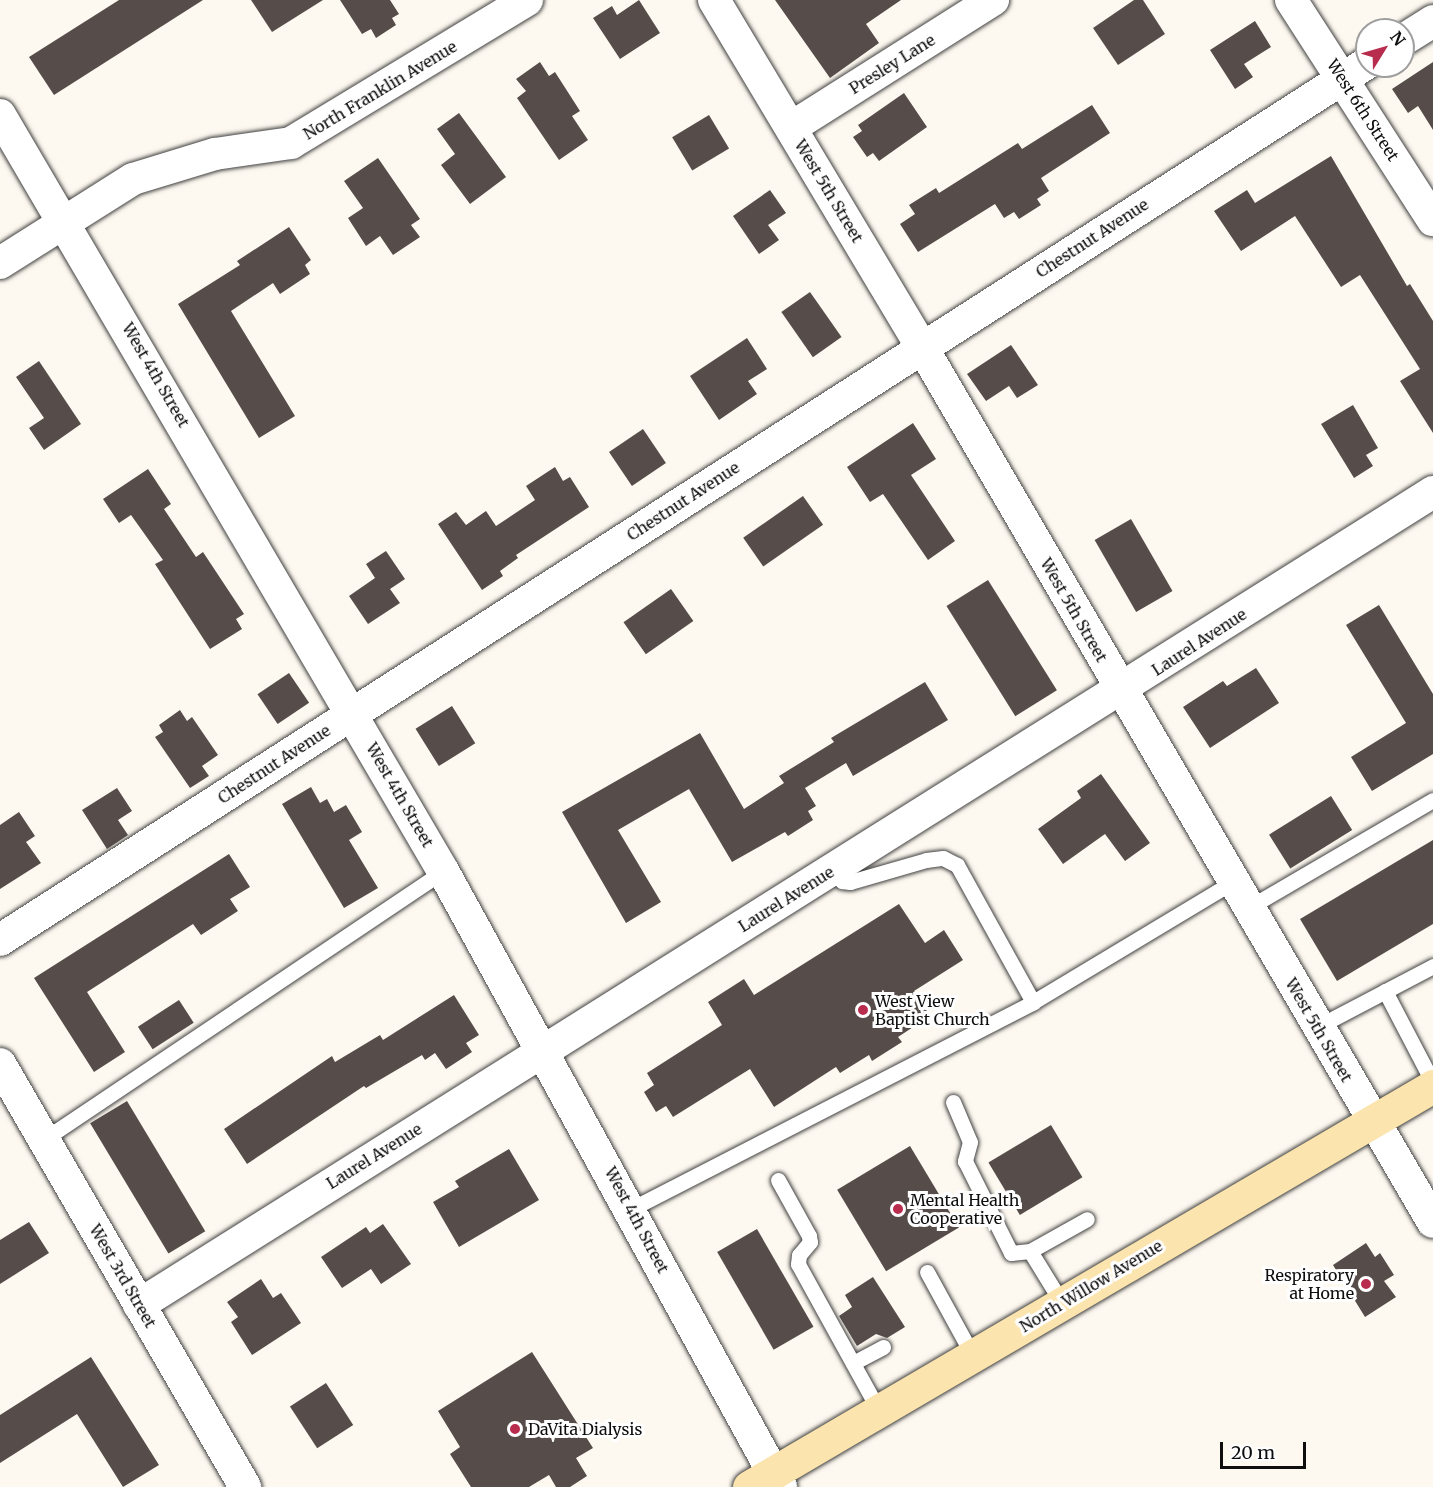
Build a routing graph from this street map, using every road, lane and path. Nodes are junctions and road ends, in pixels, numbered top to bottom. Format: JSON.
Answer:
{"nodes":[{"id":1,"x":527,"y":0,"type":"edge"},
{"id":2,"x":714,"y":0,"type":"edge"},
{"id":3,"x":993,"y":0,"type":"edge"},
{"id":4,"x":1291,"y":0,"type":"edge"},
{"id":5,"x":1433,"y":21,"type":"edge"},
{"id":6,"x":1415,"y":32,"type":"edge"},
{"id":7,"x":1355,"y":70,"type":"edge"},
{"id":8,"x":1359,"y":78,"type":"edge"},
{"id":9,"x":0,"y":114,"type":"edge"},
{"id":10,"x":792,"y":127,"type":"junction"},
{"id":11,"x":1433,"y":220,"type":"edge"},
{"id":12,"x":66,"y":221,"type":"junction"},
{"id":13,"x":0,"y":263,"type":"edge"},
{"id":14,"x":922,"y":347,"type":"junction"},
{"id":15,"x":1433,"y":492,"type":"edge"},
{"id":16,"x":1121,"y":691,"type":"junction"},
{"id":17,"x":354,"y":713,"type":"junction"},
{"id":18,"x":1433,"y":800,"type":"edge"},
{"id":19,"x":832,"y":870,"type":"junction"},
{"id":20,"x":443,"y":871,"type":"junction"},
{"id":21,"x":1240,"y":895,"type":"junction"},
{"id":22,"x":0,"y":940,"type":"edge"},
{"id":23,"x":1433,"y":966,"type":"edge"},
{"id":24,"x":1385,"y":992,"type":"junction"},
{"id":25,"x":1033,"y":1002,"type":"junction"},
{"id":26,"x":1317,"y":1027,"type":"junction"},
{"id":27,"x":544,"y":1048,"type":"junction"},
{"id":28,"x":0,"y":1065,"type":"edge"},
{"id":29,"x":1433,"y":1085,"type":"edge"},
{"id":30,"x":953,"y":1102,"type":"dead end"},
{"id":31,"x":1372,"y":1121,"type":"junction"},
{"id":32,"x":44,"y":1140,"type":"junction"},
{"id":33,"x":778,"y":1180,"type":"dead end"},
{"id":34,"x":631,"y":1209,"type":"junction"},
{"id":35,"x":1087,"y":1218,"type":"dead end"},
{"id":36,"x":1433,"y":1222,"type":"edge"},
{"id":37,"x":1030,"y":1251,"type":"junction"},
{"id":38,"x":927,"y":1272,"type":"dead end"},
{"id":39,"x":1062,"y":1304,"type":"junction"},
{"id":40,"x":139,"y":1305,"type":"junction"},
{"id":41,"x":883,"y":1347,"type":"dead end"},
{"id":42,"x":973,"y":1356,"type":"junction"},
{"id":43,"x":853,"y":1364,"type":"junction"},
{"id":44,"x":879,"y":1411,"type":"junction"},
{"id":45,"x":768,"y":1482,"type":"edge"},
{"id":46,"x":245,"y":1487,"type":"edge"}],
"edges":[{"from":1,"to":12,"type":"street","name":"North Franklin Avenue"},
{"from":2,"to":10,"type":"street","name":"West 5th Street"},
{"from":3,"to":10,"type":"street","name":"Presley Lane"},
{"from":4,"to":7,"type":"street","name":"West 6th Street"},
{"from":5,"to":6,"type":"street"},
{"from":7,"to":14,"type":"street","name":"Chestnut Avenue"},
{"from":8,"to":11,"type":"street","name":"West 6th Street"},
{"from":9,"to":12,"type":"street","name":"West 4th Street"},
{"from":10,"to":14,"type":"street","name":"West 5th Street"},
{"from":12,"to":13,"type":"street","name":"North Franklin Avenue"},
{"from":12,"to":17,"type":"street","name":"West 4th Street"},
{"from":14,"to":16,"type":"street","name":"West 5th Street"},
{"from":14,"to":17,"type":"street","name":"Chestnut Avenue"},
{"from":15,"to":16,"type":"street","name":"Laurel Avenue"},
{"from":16,"to":19,"type":"street","name":"Laurel Avenue"},
{"from":16,"to":21,"type":"street","name":"West 5th Street"},
{"from":17,"to":20,"type":"street","name":"West 4th Street"},
{"from":17,"to":22,"type":"street","name":"Chestnut Avenue"},
{"from":18,"to":21,"type":"lane"},
{"from":19,"to":25,"type":"lane"},
{"from":19,"to":27,"type":"street","name":"Laurel Avenue"},
{"from":20,"to":27,"type":"street","name":"West 4th Street"},
{"from":20,"to":32,"type":"lane"},
{"from":21,"to":25,"type":"lane"},
{"from":21,"to":26,"type":"street","name":"West 5th Street"},
{"from":23,"to":24,"type":"lane"},
{"from":24,"to":26,"type":"lane"},
{"from":24,"to":29,"type":"lane"},
{"from":25,"to":34,"type":"lane"},
{"from":26,"to":31,"type":"street","name":"West 5th Street"},
{"from":27,"to":34,"type":"street","name":"West 4th Street"},
{"from":27,"to":40,"type":"street","name":"Laurel Avenue"},
{"from":28,"to":32,"type":"street","name":"West 3rd Street"},
{"from":29,"to":31,"type":"main road","name":"North Willow Avenue"},
{"from":30,"to":37,"type":"lane"},
{"from":31,"to":36,"type":"street","name":"West 5th Street"},
{"from":31,"to":39,"type":"main road","name":"North Willow Avenue"},
{"from":32,"to":40,"type":"street","name":"West 3rd Street"},
{"from":33,"to":43,"type":"lane"},
{"from":34,"to":45,"type":"street","name":"West 4th Street"},
{"from":35,"to":37,"type":"lane"},
{"from":37,"to":39,"type":"lane"},
{"from":38,"to":42,"type":"lane"},
{"from":39,"to":42,"type":"main road","name":"North Willow Avenue"},
{"from":40,"to":46,"type":"street","name":"West 3rd Street"},
{"from":41,"to":43,"type":"lane"},
{"from":42,"to":44,"type":"main road","name":"North Willow Avenue"},
{"from":43,"to":44,"type":"lane"},
{"from":44,"to":45,"type":"main road","name":"North Willow Avenue"}]}
